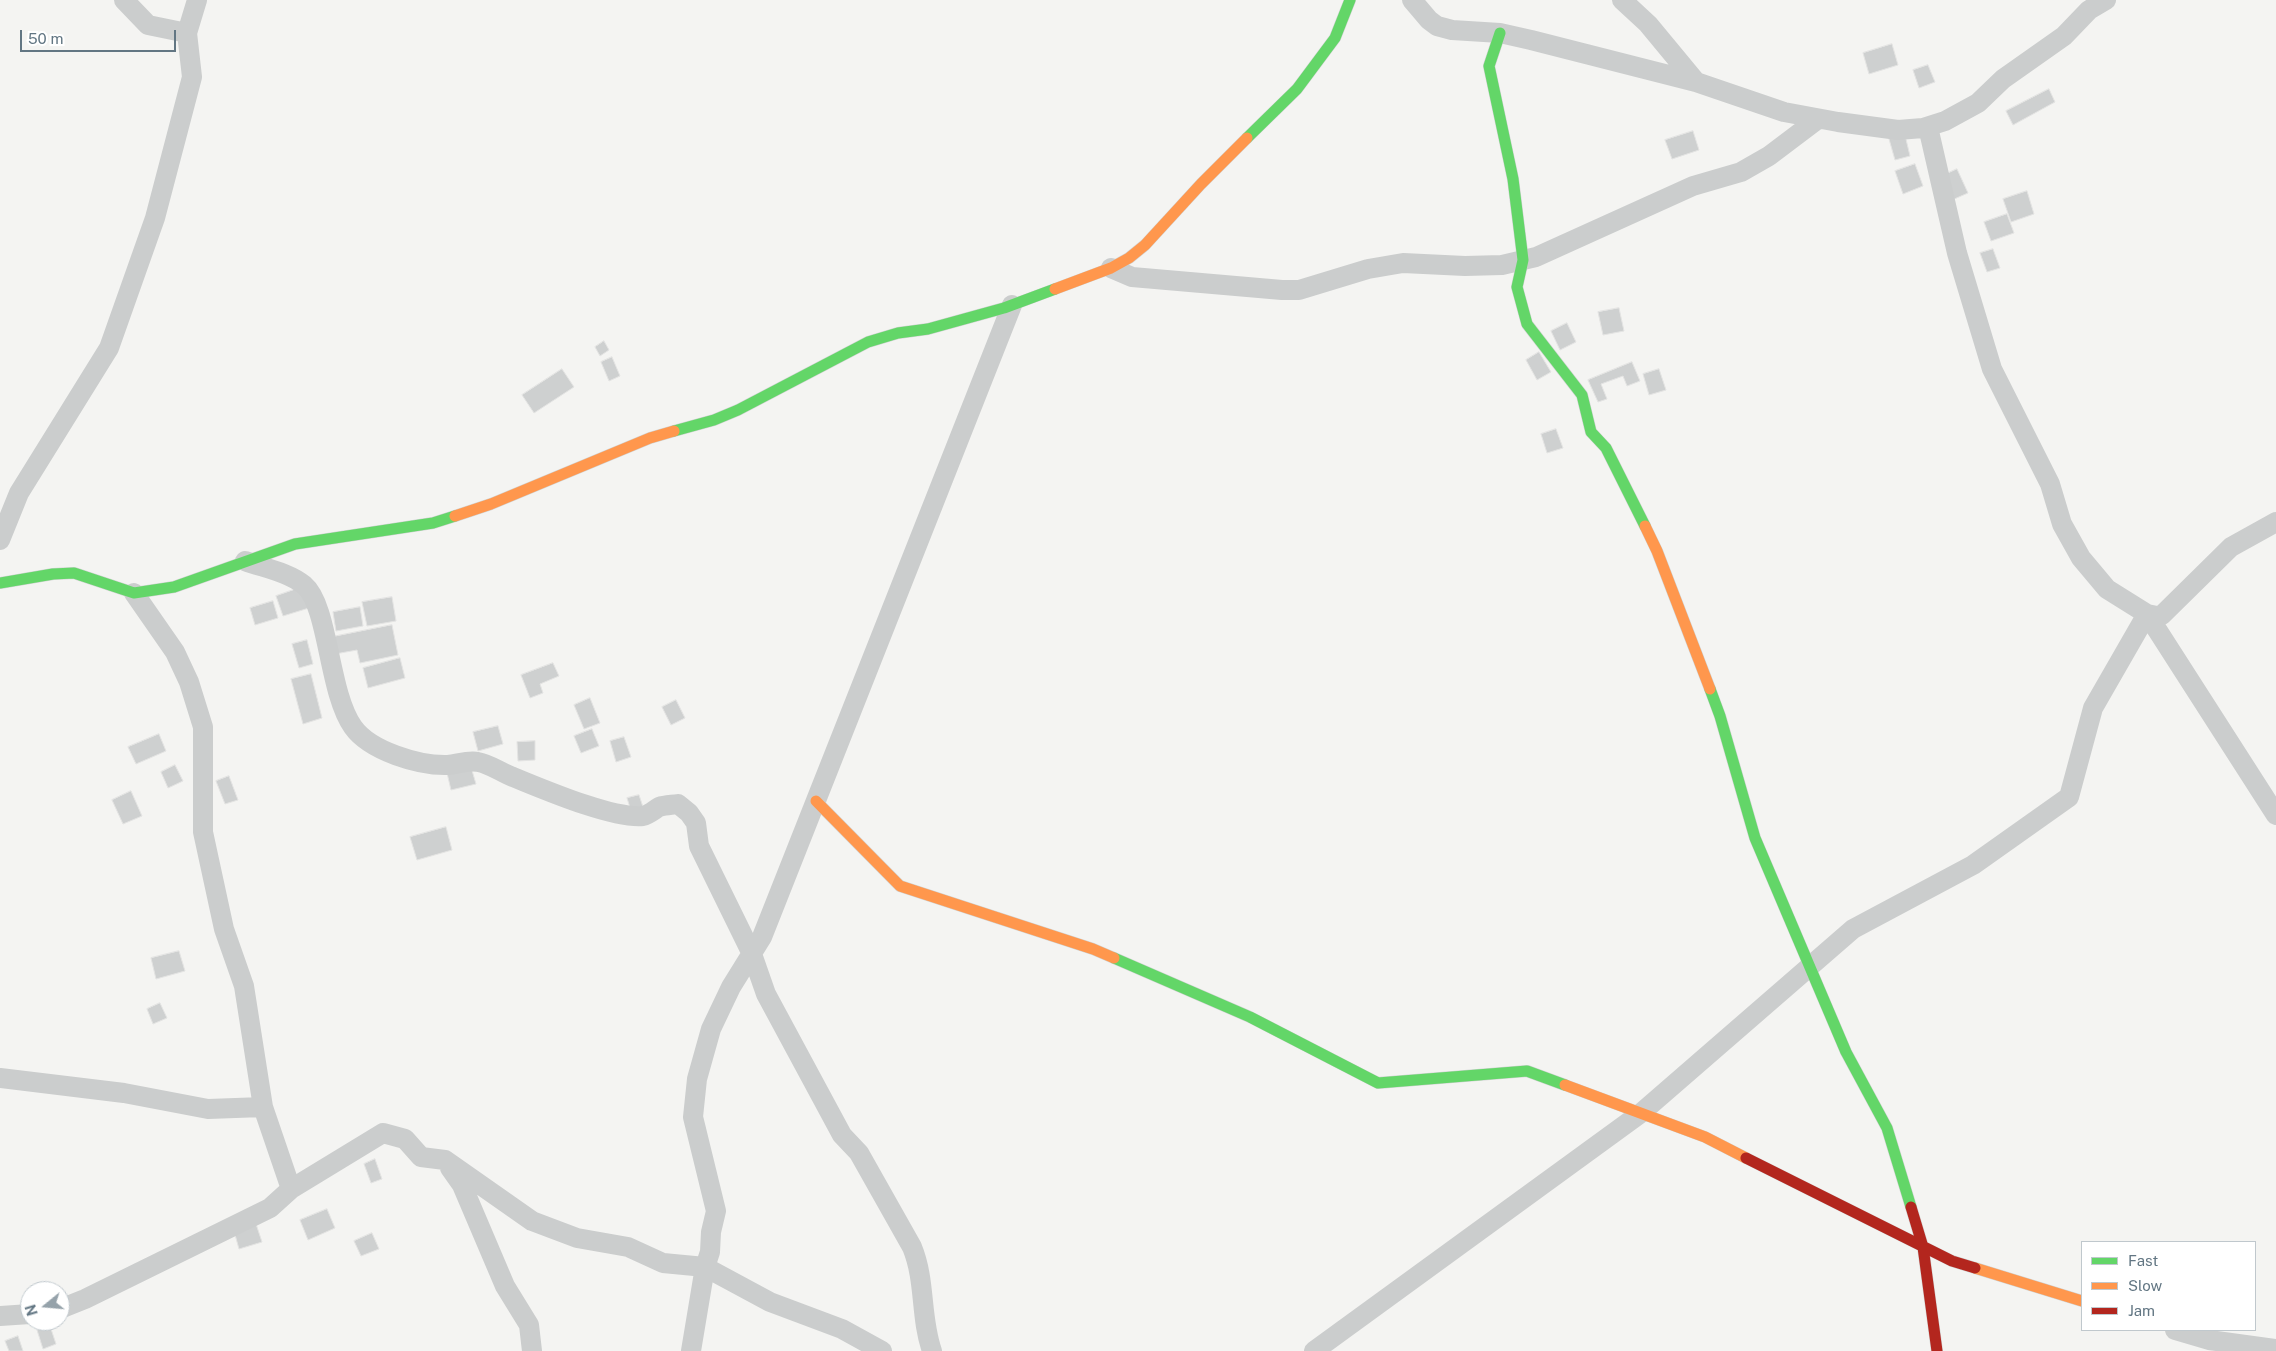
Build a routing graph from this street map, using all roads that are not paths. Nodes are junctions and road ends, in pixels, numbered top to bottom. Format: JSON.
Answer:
{"nodes":[{"id":1,"x":124,"y":0,"type":"edge"},
{"id":2,"x":197,"y":0,"type":"edge"},
{"id":3,"x":1350,"y":0,"type":"edge"},
{"id":4,"x":1412,"y":0,"type":"edge"},
{"id":5,"x":1622,"y":0,"type":"edge"},
{"id":6,"x":2106,"y":0,"type":"edge"},
{"id":7,"x":187,"y":33,"type":"junction"},
{"id":8,"x":1500,"y":33,"type":"junction"},
{"id":9,"x":1696,"y":82,"type":"junction"},
{"id":10,"x":1818,"y":118,"type":"junction"},
{"id":11,"x":1928,"y":127,"type":"junction"},
{"id":12,"x":1523,"y":260,"type":"junction"},
{"id":13,"x":1111,"y":268,"type":"junction"},
{"id":14,"x":1012,"y":305,"type":"junction"},
{"id":15,"x":2276,"y":522,"type":"edge"},
{"id":16,"x":0,"y":540,"type":"edge"},
{"id":17,"x":245,"y":561,"type":"junction"},
{"id":18,"x":0,"y":583,"type":"edge"},
{"id":19,"x":134,"y":594,"type":"junction"},
{"id":20,"x":2147,"y":614,"type":"junction"},
{"id":21,"x":816,"y":801,"type":"junction"},
{"id":22,"x":2276,"y":815,"type":"edge"},
{"id":23,"x":752,"y":954,"type":"junction"},
{"id":24,"x":1811,"y":966,"type":"junction"},
{"id":25,"x":0,"y":1078,"type":"edge"},
{"id":26,"x":263,"y":1107,"type":"junction"},
{"id":27,"x":1641,"y":1113,"type":"junction"},
{"id":28,"x":445,"y":1160,"type":"junction"},
{"id":29,"x":290,"y":1189,"type":"junction"},
{"id":30,"x":1923,"y":1247,"type":"junction"},
{"id":31,"x":706,"y":1267,"type":"junction"},
{"id":32,"x":2081,"y":1301,"type":"edge"},
{"id":33,"x":70,"y":1305,"type":"edge"},
{"id":34,"x":20,"y":1315,"type":"edge"},
{"id":35,"x":0,"y":1316,"type":"edge"},
{"id":36,"x":2178,"y":1331,"type":"edge"},
{"id":37,"x":2276,"y":1350,"type":"edge"},
{"id":38,"x":532,"y":1351,"type":"edge"},
{"id":39,"x":691,"y":1351,"type":"edge"},
{"id":40,"x":882,"y":1351,"type":"edge"},
{"id":41,"x":932,"y":1351,"type":"edge"},
{"id":42,"x":1314,"y":1351,"type":"edge"},
{"id":43,"x":1937,"y":1351,"type":"edge"}],
"edges":[{"from":1,"to":7,"type":"street"},
{"from":2,"to":7,"type":"street"},
{"from":3,"to":13,"type":"street"},
{"from":4,"to":8,"type":"street"},
{"from":5,"to":9,"type":"street"},
{"from":6,"to":11,"type":"street"},
{"from":7,"to":16,"type":"street"},
{"from":8,"to":9,"type":"street"},
{"from":8,"to":12,"type":"street"},
{"from":9,"to":10,"type":"street"},
{"from":10,"to":11,"type":"street"},
{"from":10,"to":12,"type":"street"},
{"from":11,"to":20,"type":"street"},
{"from":12,"to":13,"type":"street"},
{"from":12,"to":24,"type":"street"},
{"from":13,"to":14,"type":"street"},
{"from":14,"to":17,"type":"street"},
{"from":14,"to":21,"type":"street"},
{"from":15,"to":20,"type":"street"},
{"from":17,"to":19,"type":"street"},
{"from":17,"to":23,"type":"street"},
{"from":18,"to":19,"type":"street"},
{"from":19,"to":26,"type":"street"},
{"from":20,"to":22,"type":"street"},
{"from":20,"to":24,"type":"street"},
{"from":21,"to":23,"type":"street"},
{"from":21,"to":27,"type":"street"},
{"from":23,"to":31,"type":"street"},
{"from":23,"to":41,"type":"street"},
{"from":24,"to":27,"type":"street"},
{"from":24,"to":30,"type":"street"},
{"from":25,"to":26,"type":"street"},
{"from":26,"to":29,"type":"street"},
{"from":27,"to":30,"type":"street"},
{"from":27,"to":42,"type":"street"},
{"from":28,"to":29,"type":"street"},
{"from":28,"to":31,"type":"street"},
{"from":28,"to":38,"type":"street"},
{"from":29,"to":33,"type":"street"},
{"from":30,"to":32,"type":"street"},
{"from":30,"to":43,"type":"street"},
{"from":31,"to":39,"type":"street"},
{"from":31,"to":40,"type":"street"},
{"from":34,"to":35,"type":"street"},
{"from":36,"to":37,"type":"street"}]}
